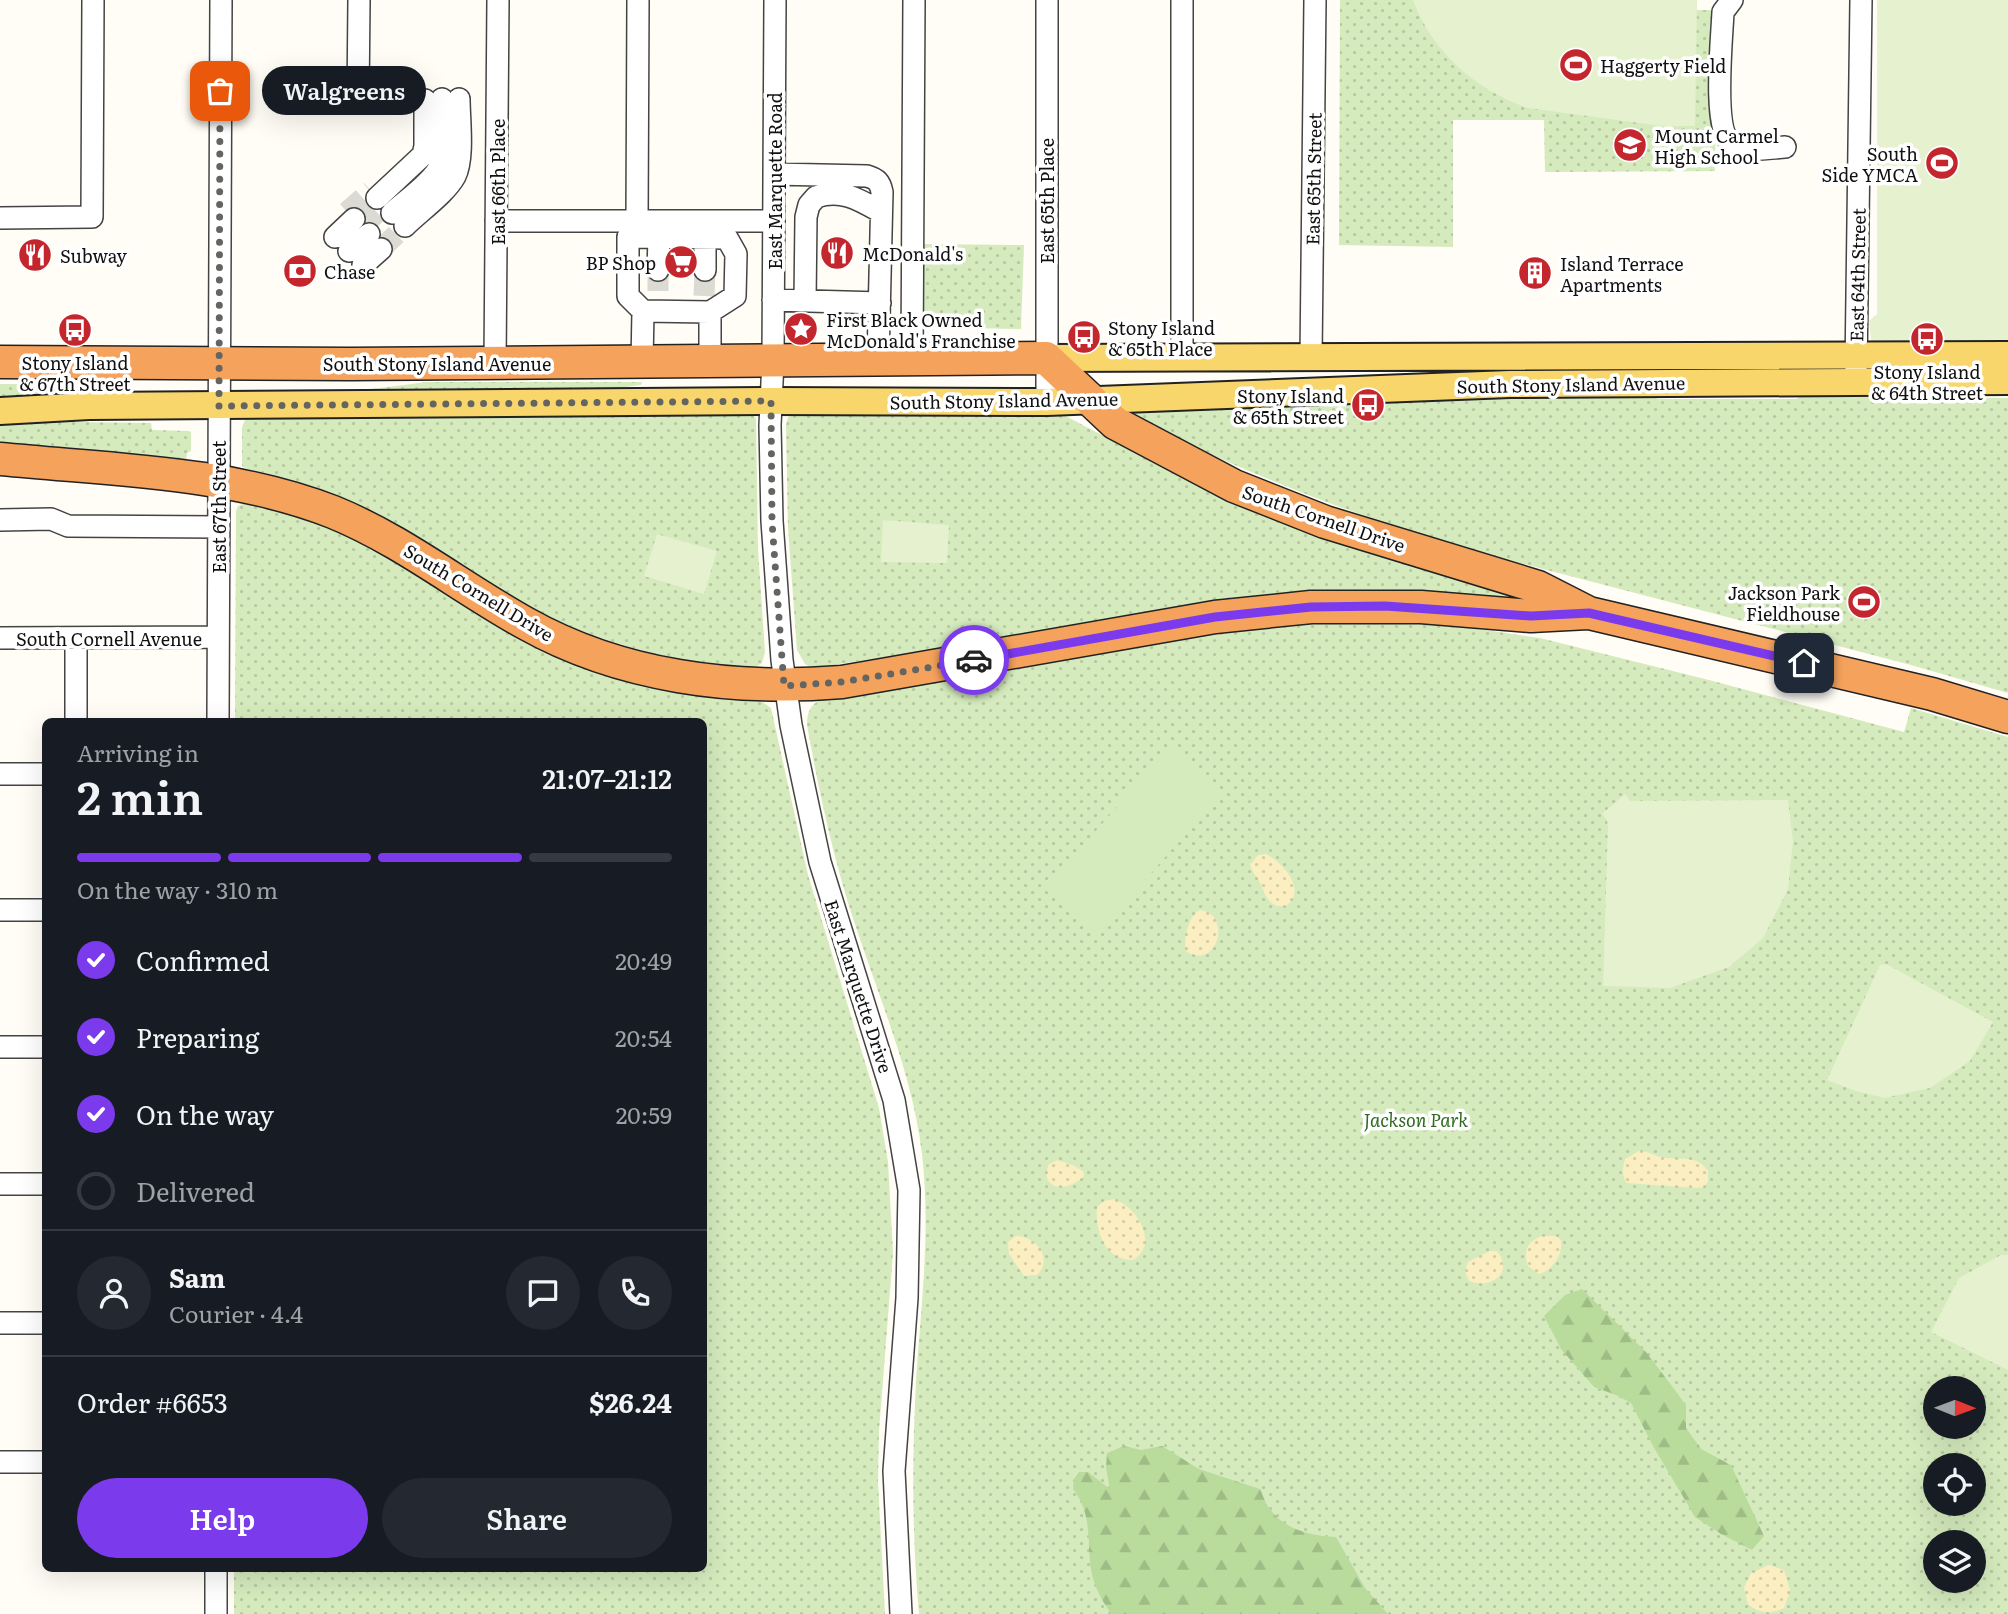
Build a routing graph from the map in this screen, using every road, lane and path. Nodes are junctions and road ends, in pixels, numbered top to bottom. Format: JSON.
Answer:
{"nodes":[{"id":1,"x":93,"y":0,"type":"edge"},
{"id":2,"x":220,"y":0,"type":"edge"},
{"id":3,"x":359,"y":0,"type":"edge"},
{"id":4,"x":498,"y":0,"type":"edge"},
{"id":5,"x":638,"y":0,"type":"edge"},
{"id":6,"x":775,"y":0,"type":"edge"},
{"id":7,"x":914,"y":0,"type":"edge"},
{"id":8,"x":1047,"y":0,"type":"edge"},
{"id":9,"x":1182,"y":0,"type":"edge"},
{"id":10,"x":1315,"y":0,"type":"edge"},
{"id":11,"x":1732,"y":0,"type":"edge"},
{"id":12,"x":1861,"y":0,"type":"edge"},
{"id":13,"x":358,"y":100,"type":"dead end"},
{"id":14,"x":1785,"y":147,"type":"dead end"},
{"id":15,"x":774,"y":174,"type":"junction"},
{"id":16,"x":388,"y":209,"type":"joint"},
{"id":17,"x":877,"y":210,"type":"junction"},
{"id":18,"x":0,"y":218,"type":"edge"},
{"id":19,"x":496,"y":221,"type":"junction"},
{"id":20,"x":637,"y":221,"type":"junction"},
{"id":21,"x":774,"y":221,"type":"junction"},
{"id":22,"x":659,"y":238,"type":"junction"},
{"id":23,"x":705,"y":238,"type":"junction"},
{"id":24,"x":346,"y":247,"type":"joint"},
{"id":25,"x":773,"y":253,"type":"junction"},
{"id":26,"x":736,"y":254,"type":"junction"},
{"id":27,"x":658,"y":270,"type":"tunnel mouth"},
{"id":28,"x":705,"y":270,"type":"tunnel mouth"},
{"id":29,"x":735,"y":296,"type":"junction"},
{"id":30,"x":773,"y":298,"type":"junction"},
{"id":31,"x":805,"y":301,"type":"junction"},
{"id":32,"x":880,"y":303,"type":"junction"},
{"id":33,"x":653,"y":306,"type":"junction"},
{"id":34,"x":706,"y":307,"type":"junction"},
{"id":35,"x":1856,"y":355,"type":"junction"},
{"id":36,"x":2008,"y":355,"type":"edge"},
{"id":37,"x":1182,"y":357,"type":"junction"},
{"id":38,"x":1046,"y":358,"type":"junction"},
{"id":39,"x":1311,"y":358,"type":"junction"},
{"id":40,"x":912,"y":359,"type":"junction"},
{"id":41,"x":878,"y":360,"type":"junction"},
{"id":42,"x":773,"y":361,"type":"junction"},
{"id":43,"x":0,"y":362,"type":"edge"},
{"id":44,"x":642,"y":362,"type":"junction"},
{"id":45,"x":710,"y":362,"type":"junction"},
{"id":46,"x":495,"y":363,"type":"junction"},
{"id":47,"x":218,"y":364,"type":"junction"},
{"id":48,"x":2008,"y":381,"type":"edge"},
{"id":49,"x":1856,"y":382,"type":"junction"},
{"id":50,"x":1091,"y":400,"type":"junction"},
{"id":51,"x":771,"y":401,"type":"junction"},
{"id":52,"x":1046,"y":402,"type":"junction"},
{"id":53,"x":219,"y":406,"type":"junction"},
{"id":54,"x":0,"y":411,"type":"edge"},
{"id":55,"x":0,"y":458,"type":"edge"},
{"id":56,"x":218,"y":482,"type":"junction"},
{"id":57,"x":0,"y":520,"type":"edge"},
{"id":58,"x":218,"y":527,"type":"junction"},
{"id":59,"x":1589,"y":613,"type":"junction"},
{"id":60,"x":218,"y":637,"type":"junction"},
{"id":61,"x":0,"y":638,"type":"edge"},
{"id":62,"x":76,"y":638,"type":"junction"},
{"id":63,"x":784,"y":686,"type":"junction"},
{"id":64,"x":2008,"y":717,"type":"edge"},
{"id":65,"x":76,"y":718,"type":"edge"},
{"id":66,"x":218,"y":718,"type":"edge"},
{"id":67,"x":0,"y":774,"type":"edge"},
{"id":68,"x":42,"y":774,"type":"edge"},
{"id":69,"x":0,"y":910,"type":"edge"},
{"id":70,"x":42,"y":910,"type":"edge"},
{"id":71,"x":0,"y":1047,"type":"edge"},
{"id":72,"x":42,"y":1047,"type":"edge"},
{"id":73,"x":0,"y":1184,"type":"edge"},
{"id":74,"x":42,"y":1184,"type":"edge"},
{"id":75,"x":0,"y":1323,"type":"edge"},
{"id":76,"x":42,"y":1323,"type":"edge"},
{"id":77,"x":0,"y":1462,"type":"edge"},
{"id":78,"x":42,"y":1462,"type":"edge"},
{"id":79,"x":216,"y":1572,"type":"edge"},
{"id":80,"x":216,"y":1614,"type":"edge"},
{"id":81,"x":901,"y":1614,"type":"edge"}],
"edges":[{"from":1,"to":18,"type":"street"},
{"from":2,"to":47,"type":"street","name":"East 67th Street"},
{"from":3,"to":13,"type":"street"},
{"from":4,"to":19,"type":"street","name":"East 66th Place"},
{"from":5,"to":20,"type":"street"},
{"from":6,"to":15,"type":"street","name":"East Marquette Road"},
{"from":7,"to":40,"type":"street"},
{"from":8,"to":38,"type":"street","name":"East 65th Place"},
{"from":9,"to":37,"type":"street"},
{"from":10,"to":39,"type":"street","name":"East 65th Street"},
{"from":11,"to":14,"type":"street"},
{"from":12,"to":35,"type":"street","name":"East 64th Street"},
{"from":15,"to":17,"type":"street"},
{"from":15,"to":21,"type":"street","name":"East Marquette Road"},
{"from":16,"to":16,"type":"street"},
{"from":17,"to":31,"type":"street"},
{"from":17,"to":32,"type":"street"},
{"from":19,"to":20,"type":"street"},
{"from":19,"to":46,"type":"street","name":"East 66th Place"},
{"from":20,"to":21,"type":"street"},
{"from":21,"to":25,"type":"street","name":"East Marquette Road"},
{"from":22,"to":23,"type":"street"},
{"from":22,"to":27,"type":"street"},
{"from":22,"to":33,"type":"street"},
{"from":23,"to":26,"type":"street"},
{"from":23,"to":28,"type":"street"},
{"from":24,"to":24,"type":"street"},
{"from":25,"to":26,"type":"street"},
{"from":25,"to":30,"type":"street","name":"East Marquette Road"},
{"from":26,"to":29,"type":"street"},
{"from":29,"to":30,"type":"street"},
{"from":29,"to":34,"type":"street"},
{"from":30,"to":31,"type":"street"},
{"from":30,"to":42,"type":"street","name":"East Marquette Road"},
{"from":31,"to":32,"type":"street"},
{"from":32,"to":41,"type":"street"},
{"from":33,"to":34,"type":"street"},
{"from":33,"to":44,"type":"street"},
{"from":34,"to":45,"type":"street"},
{"from":35,"to":36,"type":"main road","name":"South Stony Island Avenue"},
{"from":35,"to":39,"type":"main road","name":"South Stony Island Avenue"},
{"from":35,"to":49,"type":"street","name":"East 64th Street"},
{"from":37,"to":38,"type":"main road","name":"South Stony Island Avenue"},
{"from":37,"to":39,"type":"main road","name":"South Stony Island Avenue"},
{"from":38,"to":40,"type":"highway","name":"South Stony Island Avenue"},
{"from":38,"to":50,"type":"highway","name":"South Cornell Drive"},
{"from":38,"to":52,"type":"street","name":"East 65th Place"},
{"from":40,"to":41,"type":"highway","name":"South Stony Island Avenue"},
{"from":41,"to":42,"type":"highway","name":"South Stony Island Avenue"},
{"from":42,"to":45,"type":"highway","name":"South Stony Island Avenue"},
{"from":42,"to":51,"type":"street","name":"East Marquette Drive"},
{"from":43,"to":47,"type":"highway","name":"South Stony Island Avenue"},
{"from":44,"to":45,"type":"highway","name":"South Stony Island Avenue"},
{"from":44,"to":46,"type":"highway","name":"South Stony Island Avenue"},
{"from":46,"to":47,"type":"highway","name":"South Stony Island Avenue"},
{"from":47,"to":53,"type":"street","name":"East 67th Street"},
{"from":48,"to":49,"type":"main road","name":"South Stony Island Avenue"},
{"from":49,"to":50,"type":"main road","name":"South Stony Island Avenue"},
{"from":50,"to":52,"type":"main road","name":"South Stony Island Avenue"},
{"from":50,"to":59,"type":"highway","name":"South Cornell Drive"},
{"from":51,"to":52,"type":"main road","name":"South Stony Island Avenue"},
{"from":51,"to":53,"type":"main road","name":"South Stony Island Avenue"},
{"from":51,"to":63,"type":"street","name":"East Marquette Drive"},
{"from":53,"to":54,"type":"main road","name":"South Stony Island Avenue"},
{"from":53,"to":56,"type":"street","name":"East 67th Street"},
{"from":55,"to":56,"type":"highway","name":"South Cornell Drive"},
{"from":56,"to":58,"type":"street","name":"East 67th Street"},
{"from":56,"to":63,"type":"highway","name":"South Cornell Drive"},
{"from":57,"to":58,"type":"street"},
{"from":58,"to":60,"type":"street","name":"East 67th Street"},
{"from":59,"to":63,"type":"highway","name":"South Cornell Drive"},
{"from":59,"to":64,"type":"highway","name":"South Cornell Drive"},
{"from":60,"to":62,"type":"street","name":"South Cornell Avenue"},
{"from":60,"to":66,"type":"street","name":"East 67th Street"},
{"from":61,"to":62,"type":"street","name":"South Cornell Avenue"},
{"from":62,"to":65,"type":"street"},
{"from":63,"to":81,"type":"street","name":"East Marquette Drive"},
{"from":67,"to":68,"type":"street"},
{"from":69,"to":70,"type":"street"},
{"from":71,"to":72,"type":"street"},
{"from":73,"to":74,"type":"street"},
{"from":75,"to":76,"type":"street"},
{"from":77,"to":78,"type":"street"},
{"from":79,"to":80,"type":"street"}]}
